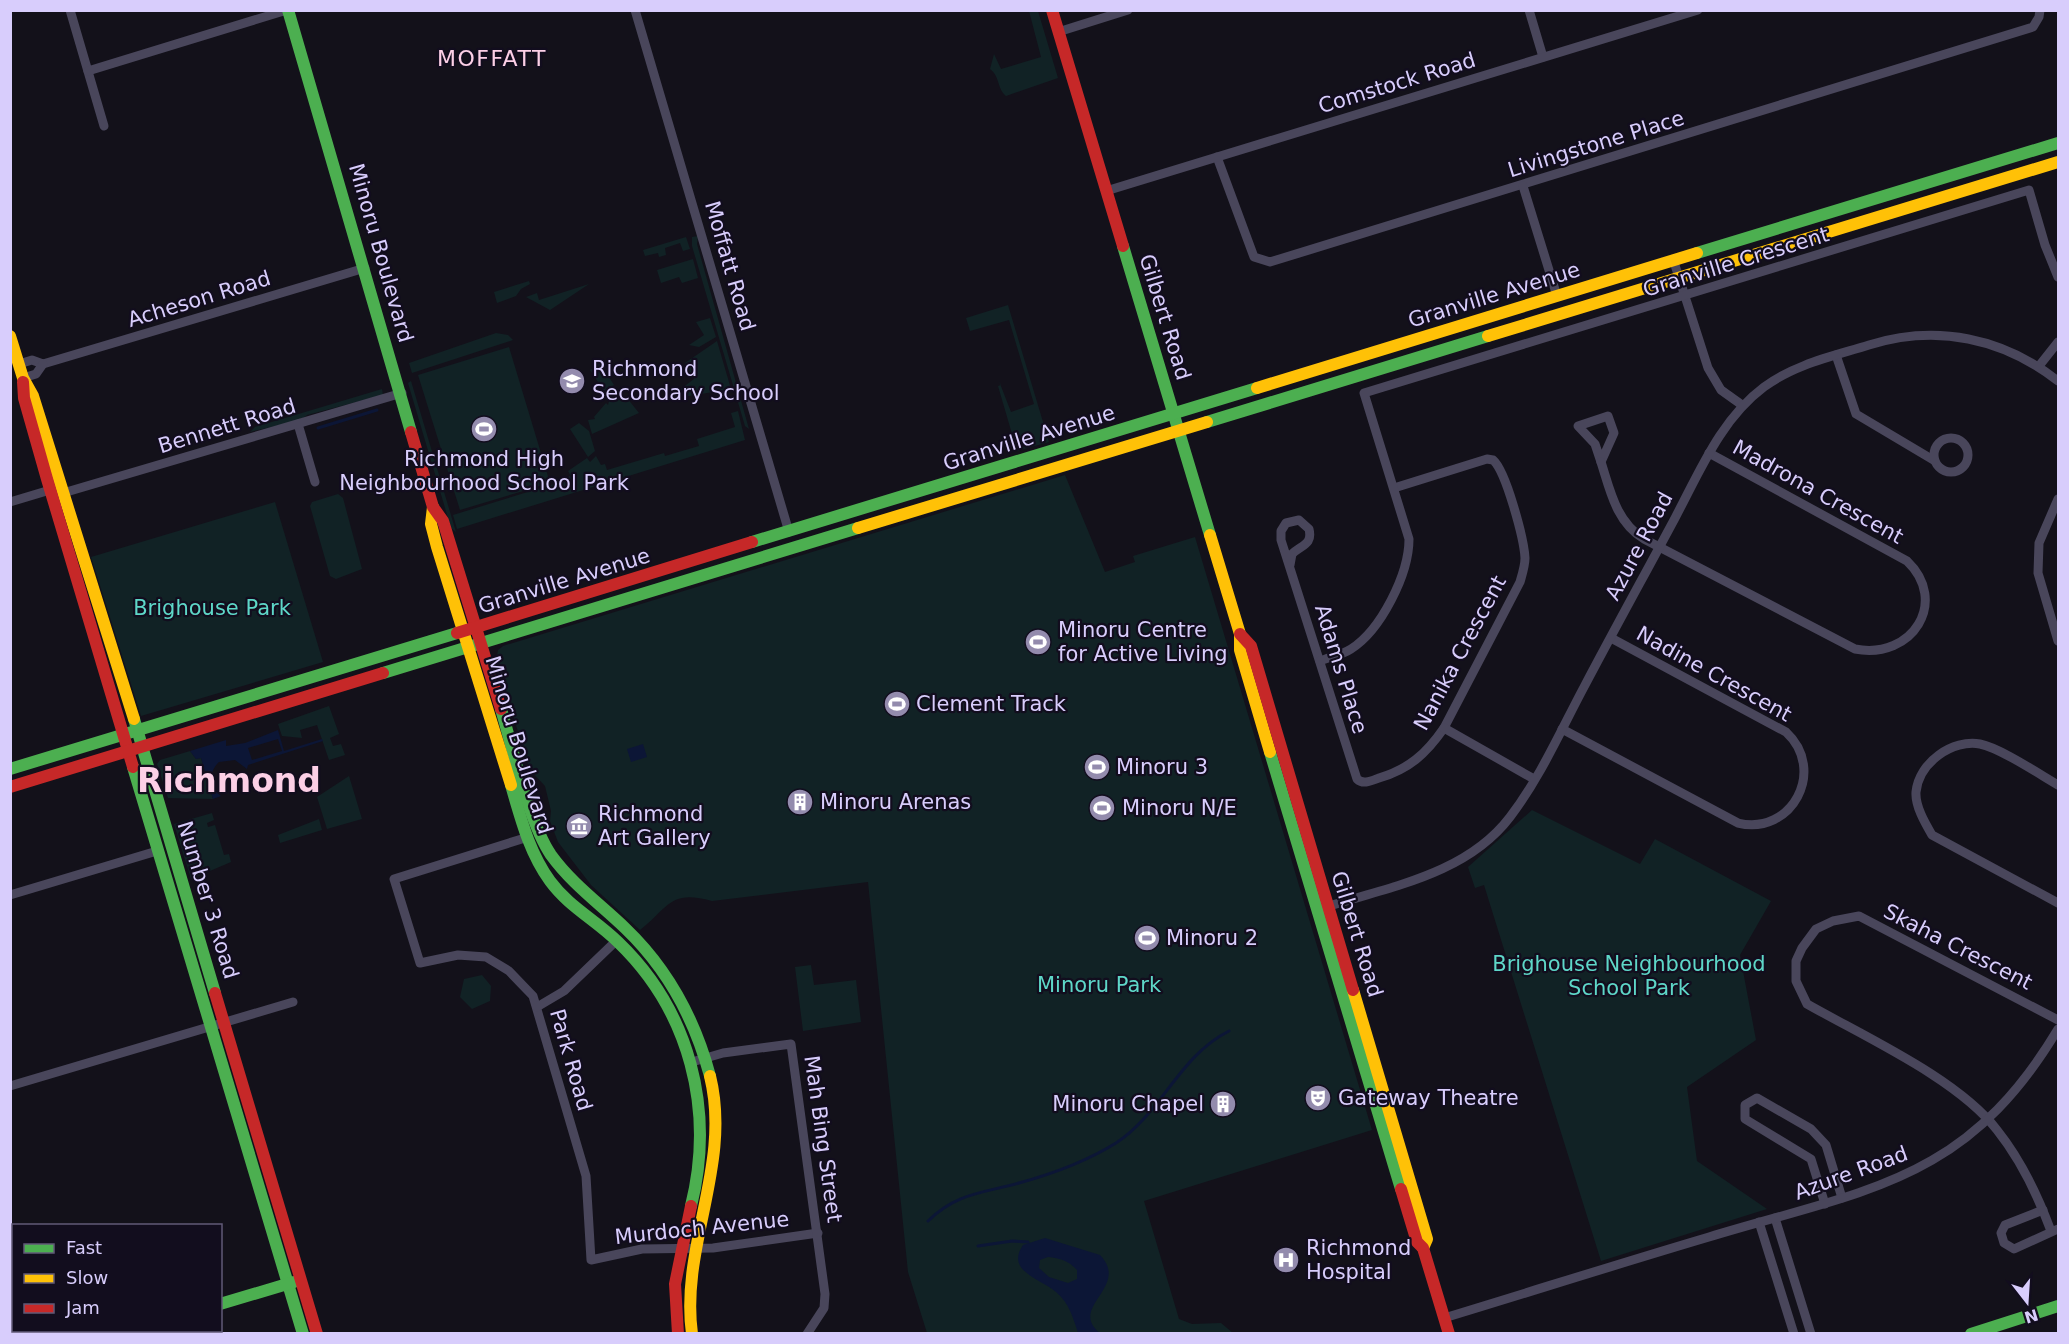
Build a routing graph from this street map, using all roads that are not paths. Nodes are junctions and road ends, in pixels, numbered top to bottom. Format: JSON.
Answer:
{"nodes":[{"id":1,"x":70,"y":10,"type":"edge"},
{"id":2,"x":288,"y":10,"type":"edge"},
{"id":3,"x":635,"y":10,"type":"edge"},
{"id":4,"x":1052,"y":10,"type":"edge"},
{"id":5,"x":1128,"y":10,"type":"edge"},
{"id":6,"x":1529,"y":10,"type":"edge"},
{"id":7,"x":1698,"y":10,"type":"edge"},
{"id":8,"x":2040,"y":10,"type":"edge"},
{"id":9,"x":1058,"y":32,"type":"junction"},
{"id":10,"x":1544,"y":57,"type":"junction"},
{"id":11,"x":88,"y":70,"type":"junction"},
{"id":12,"x":104,"y":126,"type":"dead end"},
{"id":13,"x":2058,"y":143,"type":"edge"},
{"id":14,"x":1217,"y":157,"type":"junction"},
{"id":15,"x":2058,"y":162,"type":"edge"},
{"id":16,"x":1523,"y":186,"type":"junction"},
{"id":17,"x":1107,"y":191,"type":"junction"},
{"id":18,"x":1674,"y":262,"type":"junction"},
{"id":19,"x":365,"y":268,"type":"junction"},
{"id":20,"x":1679,"y":277,"type":"junction"},
{"id":21,"x":2058,"y":277,"type":"edge"},
{"id":22,"x":1557,"y":296,"type":"junction"},
{"id":23,"x":1685,"y":296,"type":"junction"},
{"id":24,"x":10,"y":336,"type":"edge"},
{"id":25,"x":2058,"y":342,"type":"edge"},
{"id":26,"x":1836,"y":355,"type":"junction"},
{"id":27,"x":19,"y":364,"type":"junction"},
{"id":28,"x":44,"y":364,"type":"junction"},
{"id":29,"x":2039,"y":366,"type":"junction"},
{"id":30,"x":23,"y":378,"type":"junction"},
{"id":31,"x":2058,"y":381,"type":"edge"},
{"id":32,"x":402,"y":393,"type":"junction"},
{"id":33,"x":1742,"y":405,"type":"junction"},
{"id":34,"x":1173,"y":414,"type":"junction"},
{"id":35,"x":298,"y":423,"type":"junction"},
{"id":36,"x":1178,"y":430,"type":"junction"},
{"id":37,"x":1709,"y":453,"type":"junction"},
{"id":38,"x":1935,"y":461,"type":"dead end"},
{"id":39,"x":1601,"y":462,"type":"junction"},
{"id":40,"x":315,"y":482,"type":"dead end"},
{"id":41,"x":1394,"y":488,"type":"junction"},
{"id":42,"x":50,"y":490,"type":"junction"},
{"id":43,"x":65,"y":497,"type":"junction"},
{"id":44,"x":2058,"y":500,"type":"edge"},
{"id":45,"x":10,"y":502,"type":"edge"},
{"id":46,"x":789,"y":532,"type":"junction"},
{"id":47,"x":1660,"y":545,"type":"junction"},
{"id":48,"x":1290,"y":565,"type":"junction"},
{"id":49,"x":470,"y":630,"type":"junction"},
{"id":50,"x":1611,"y":638,"type":"junction"},
{"id":51,"x":2058,"y":640,"type":"edge"},
{"id":52,"x":475,"y":646,"type":"junction"},
{"id":53,"x":1320,"y":661,"type":"junction"},
{"id":54,"x":1444,"y":728,"type":"junction"},
{"id":55,"x":1562,"y":729,"type":"junction"},
{"id":56,"x":137,"y":730,"type":"junction"},
{"id":57,"x":124,"y":735,"type":"junction"},
{"id":58,"x":142,"y":747,"type":"junction"},
{"id":59,"x":129,"y":751,"type":"junction"},
{"id":60,"x":10,"y":769,"type":"edge"},
{"id":61,"x":1534,"y":779,"type":"junction"},
{"id":62,"x":1359,"y":782,"type":"joint"},
{"id":63,"x":2058,"y":785,"type":"edge"},
{"id":64,"x":10,"y":787,"type":"edge"},
{"id":65,"x":525,"y":838,"type":"junction"},
{"id":66,"x":157,"y":851,"type":"junction"},
{"id":67,"x":10,"y":895,"type":"edge"},
{"id":68,"x":2058,"y":903,"type":"edge"},
{"id":69,"x":1323,"y":908,"type":"junction"},
{"id":70,"x":616,"y":941,"type":"junction"},
{"id":71,"x":293,"y":1002,"type":"dead end"},
{"id":72,"x":537,"y":1006,"type":"junction"},
{"id":73,"x":2058,"y":1020,"type":"edge"},
{"id":74,"x":225,"y":1022,"type":"junction"},
{"id":75,"x":211,"y":1027,"type":"junction"},
{"id":76,"x":2058,"y":1029,"type":"edge"},
{"id":77,"x":706,"y":1058,"type":"junction"},
{"id":78,"x":692,"y":1062,"type":"junction"},
{"id":79,"x":10,"y":1086,"type":"edge"},
{"id":80,"x":1988,"y":1120,"type":"junction"},
{"id":81,"x":1842,"y":1198,"type":"junction"},
{"id":82,"x":1825,"y":1204,"type":"junction"},
{"id":83,"x":2043,"y":1210,"type":"junction"},
{"id":84,"x":1775,"y":1218,"type":"junction"},
{"id":85,"x":1758,"y":1221,"type":"junction"},
{"id":86,"x":2055,"y":1230,"type":"edge"},
{"id":87,"x":818,"y":1233,"type":"junction"},
{"id":88,"x":679,"y":1248,"type":"junction"},
{"id":89,"x":694,"y":1248,"type":"junction"},
{"id":90,"x":591,"y":1260,"type":"joint"},
{"id":91,"x":301,"y":1279,"type":"junction"},
{"id":92,"x":287,"y":1284,"type":"junction"},
{"id":93,"x":222,"y":1303,"type":"edge"},
{"id":94,"x":2058,"y":1306,"type":"edge"},
{"id":95,"x":1444,"y":1318,"type":"junction"},
{"id":96,"x":303,"y":1334,"type":"edge"},
{"id":97,"x":317,"y":1334,"type":"edge"},
{"id":98,"x":678,"y":1334,"type":"edge"},
{"id":99,"x":692,"y":1334,"type":"edge"},
{"id":100,"x":807,"y":1334,"type":"edge"},
{"id":101,"x":1449,"y":1334,"type":"edge"},
{"id":102,"x":1794,"y":1334,"type":"edge"},
{"id":103,"x":1810,"y":1334,"type":"edge"},
{"id":104,"x":1971,"y":1334,"type":"edge"}],
"edges":[{"from":1,"to":11,"type":"street"},
{"from":2,"to":11,"type":"street"},
{"from":2,"to":19,"type":"main road","name":"Minoru Boulevard"},
{"from":3,"to":46,"type":"street","name":"Moffatt Road"},
{"from":4,"to":9,"type":"main road","name":"Gilbert Road"},
{"from":5,"to":9,"type":"street"},
{"from":6,"to":10,"type":"street"},
{"from":7,"to":10,"type":"street","name":"Comstock Road"},
{"from":8,"to":16,"type":"street","name":"Livingstone Place"},
{"from":9,"to":17,"type":"main road","name":"Gilbert Road"},
{"from":10,"to":14,"type":"street","name":"Comstock Road"},
{"from":11,"to":12,"type":"street"},
{"from":13,"to":18,"type":"main road","name":"Granville Avenue"},
{"from":14,"to":16,"type":"street","name":"Livingstone Place"},
{"from":14,"to":17,"type":"street","name":"Comstock Road"},
{"from":15,"to":20,"type":"main road","name":"Granville Avenue"},
{"from":16,"to":22,"type":"street"},
{"from":17,"to":34,"type":"main road","name":"Gilbert Road"},
{"from":18,"to":20,"type":"street"},
{"from":18,"to":22,"type":"main road","name":"Granville Avenue"},
{"from":19,"to":28,"type":"street","name":"Acheson Road"},
{"from":19,"to":32,"type":"main road","name":"Minoru Boulevard"},
{"from":20,"to":23,"type":"street"},
{"from":20,"to":36,"type":"main road","name":"Granville Avenue"},
{"from":21,"to":23,"type":"street","name":"Granville Crescent"},
{"from":22,"to":34,"type":"main road","name":"Granville Avenue"},
{"from":23,"to":33,"type":"street"},
{"from":23,"to":41,"type":"street","name":"Granville Crescent"},
{"from":24,"to":27,"type":"main road","name":"Number 3 Road"},
{"from":25,"to":29,"type":"street"},
{"from":26,"to":29,"type":"street","name":"Azure Road"},
{"from":26,"to":33,"type":"street","name":"Azure Road"},
{"from":26,"to":38,"type":"street"},
{"from":27,"to":28,"type":"street","name":"Acheson Road"},
{"from":27,"to":30,"type":"main road","name":"Number 3 Road"},
{"from":28,"to":30,"type":"street","name":"Acheson Road"},
{"from":29,"to":31,"type":"street","name":"Azure Road"},
{"from":30,"to":42,"type":"main road","name":"Number 3 Road"},
{"from":30,"to":43,"type":"main road","name":"Number 3 Road"},
{"from":32,"to":35,"type":"street","name":"Bennett Road"},
{"from":32,"to":49,"type":"main road","name":"Minoru Boulevard"},
{"from":33,"to":37,"type":"street","name":"Azure Road"},
{"from":34,"to":36,"type":"main road","name":"Gilbert Road"},
{"from":34,"to":46,"type":"main road","name":"Granville Avenue"},
{"from":35,"to":40,"type":"street"},
{"from":35,"to":43,"type":"street","name":"Bennett Road"},
{"from":36,"to":52,"type":"main road","name":"Granville Avenue"},
{"from":36,"to":69,"type":"main road","name":"Gilbert Road"},
{"from":37,"to":47,"type":"street","name":"Azure Road"},
{"from":37,"to":47,"type":"street","name":"Madrona Crescent"},
{"from":39,"to":39,"type":"street","name":"Madrona Crescent"},
{"from":39,"to":47,"type":"street","name":"Madrona Crescent"},
{"from":41,"to":53,"type":"street"},
{"from":41,"to":54,"type":"street","name":"Nanika Crescent"},
{"from":42,"to":43,"type":"main road"},
{"from":42,"to":45,"type":"street"},
{"from":42,"to":57,"type":"main road","name":"Number 3 Road"},
{"from":43,"to":56,"type":"main road","name":"Number 3 Road"},
{"from":44,"to":51,"type":"street"},
{"from":46,"to":49,"type":"main road","name":"Granville Avenue"},
{"from":47,"to":50,"type":"street","name":"Azure Road"},
{"from":48,"to":48,"type":"street","name":"Adams Place"},
{"from":48,"to":53,"type":"street","name":"Adams Place"},
{"from":49,"to":52,"type":"main road","name":"Minoru Boulevard"},
{"from":49,"to":56,"type":"main road","name":"Granville Avenue"},
{"from":50,"to":55,"type":"street","name":"Azure Road"},
{"from":50,"to":55,"type":"street","name":"Nadine Crescent"},
{"from":52,"to":58,"type":"main road","name":"Granville Avenue"},
{"from":52,"to":65,"type":"main road","name":"Minoru Boulevard"},
{"from":52,"to":77,"type":"main road","name":"Minoru Boulevard"},
{"from":53,"to":62,"type":"street","name":"Adams Place"},
{"from":54,"to":61,"type":"street"},
{"from":54,"to":62,"type":"street","name":"Nanika Crescent"},
{"from":55,"to":61,"type":"street","name":"Azure Road"},
{"from":56,"to":57,"type":"main road","name":"Granville Avenue"},
{"from":56,"to":58,"type":"main road","name":"Number 3 Road"},
{"from":57,"to":59,"type":"main road","name":"Number 3 Road"},
{"from":57,"to":60,"type":"main road","name":"Granville Avenue"},
{"from":58,"to":59,"type":"main road","name":"Granville Avenue"},
{"from":58,"to":74,"type":"main road","name":"Number 3 Road"},
{"from":59,"to":64,"type":"main road","name":"Granville Avenue"},
{"from":59,"to":66,"type":"main road","name":"Number 3 Road"},
{"from":61,"to":69,"type":"street","name":"Azure Road"},
{"from":63,"to":68,"type":"street"},
{"from":65,"to":70,"type":"main road","name":"Minoru Boulevard"},
{"from":65,"to":72,"type":"street","name":"Park Road"},
{"from":66,"to":67,"type":"street"},
{"from":66,"to":75,"type":"main road","name":"Number 3 Road"},
{"from":69,"to":95,"type":"main road","name":"Gilbert Road"},
{"from":70,"to":72,"type":"street"},
{"from":70,"to":78,"type":"main road","name":"Minoru Boulevard"},
{"from":71,"to":74,"type":"street"},
{"from":72,"to":90,"type":"street","name":"Park Road"},
{"from":73,"to":80,"type":"street","name":"Skaha Crescent"},
{"from":74,"to":75,"type":"street"},
{"from":74,"to":91,"type":"main road","name":"Number 3 Road"},
{"from":75,"to":79,"type":"street"},
{"from":75,"to":92,"type":"main road","name":"Number 3 Road"},
{"from":76,"to":80,"type":"street","name":"Azure Road"},
{"from":77,"to":78,"type":"street","name":"Mah Bing Street"},
{"from":77,"to":87,"type":"street","name":"Mah Bing Street"},
{"from":77,"to":89,"type":"main road","name":"Minoru Boulevard"},
{"from":78,"to":88,"type":"main road","name":"Minoru Boulevard"},
{"from":80,"to":81,"type":"street","name":"Azure Road"},
{"from":80,"to":83,"type":"street","name":"Skaha Crescent"},
{"from":81,"to":82,"type":"street","name":"Azure Road"},
{"from":81,"to":82,"type":"street"},
{"from":82,"to":84,"type":"street","name":"Azure Road"},
{"from":83,"to":86,"type":"street","name":"Skaha Crescent"},
{"from":83,"to":86,"type":"street"},
{"from":84,"to":85,"type":"street","name":"Azure Road"},
{"from":84,"to":103,"type":"street","name":"Azure Road"},
{"from":85,"to":95,"type":"street","name":"Azure Road"},
{"from":85,"to":102,"type":"street"},
{"from":87,"to":89,"type":"street","name":"Murdoch Avenue"},
{"from":87,"to":100,"type":"street","name":"Mah Bing Street"},
{"from":88,"to":89,"type":"street","name":"Murdoch Avenue"},
{"from":88,"to":90,"type":"street","name":"Murdoch Avenue"},
{"from":88,"to":98,"type":"main road","name":"Minoru Boulevard"},
{"from":89,"to":99,"type":"main road","name":"Minoru Boulevard"},
{"from":91,"to":92,"type":"main road"},
{"from":91,"to":97,"type":"main road","name":"Number 3 Road"},
{"from":92,"to":93,"type":"main road"},
{"from":92,"to":96,"type":"main road","name":"Number 3 Road"},
{"from":94,"to":104,"type":"main road"},
{"from":95,"to":101,"type":"main road","name":"Gilbert Road"}]}
